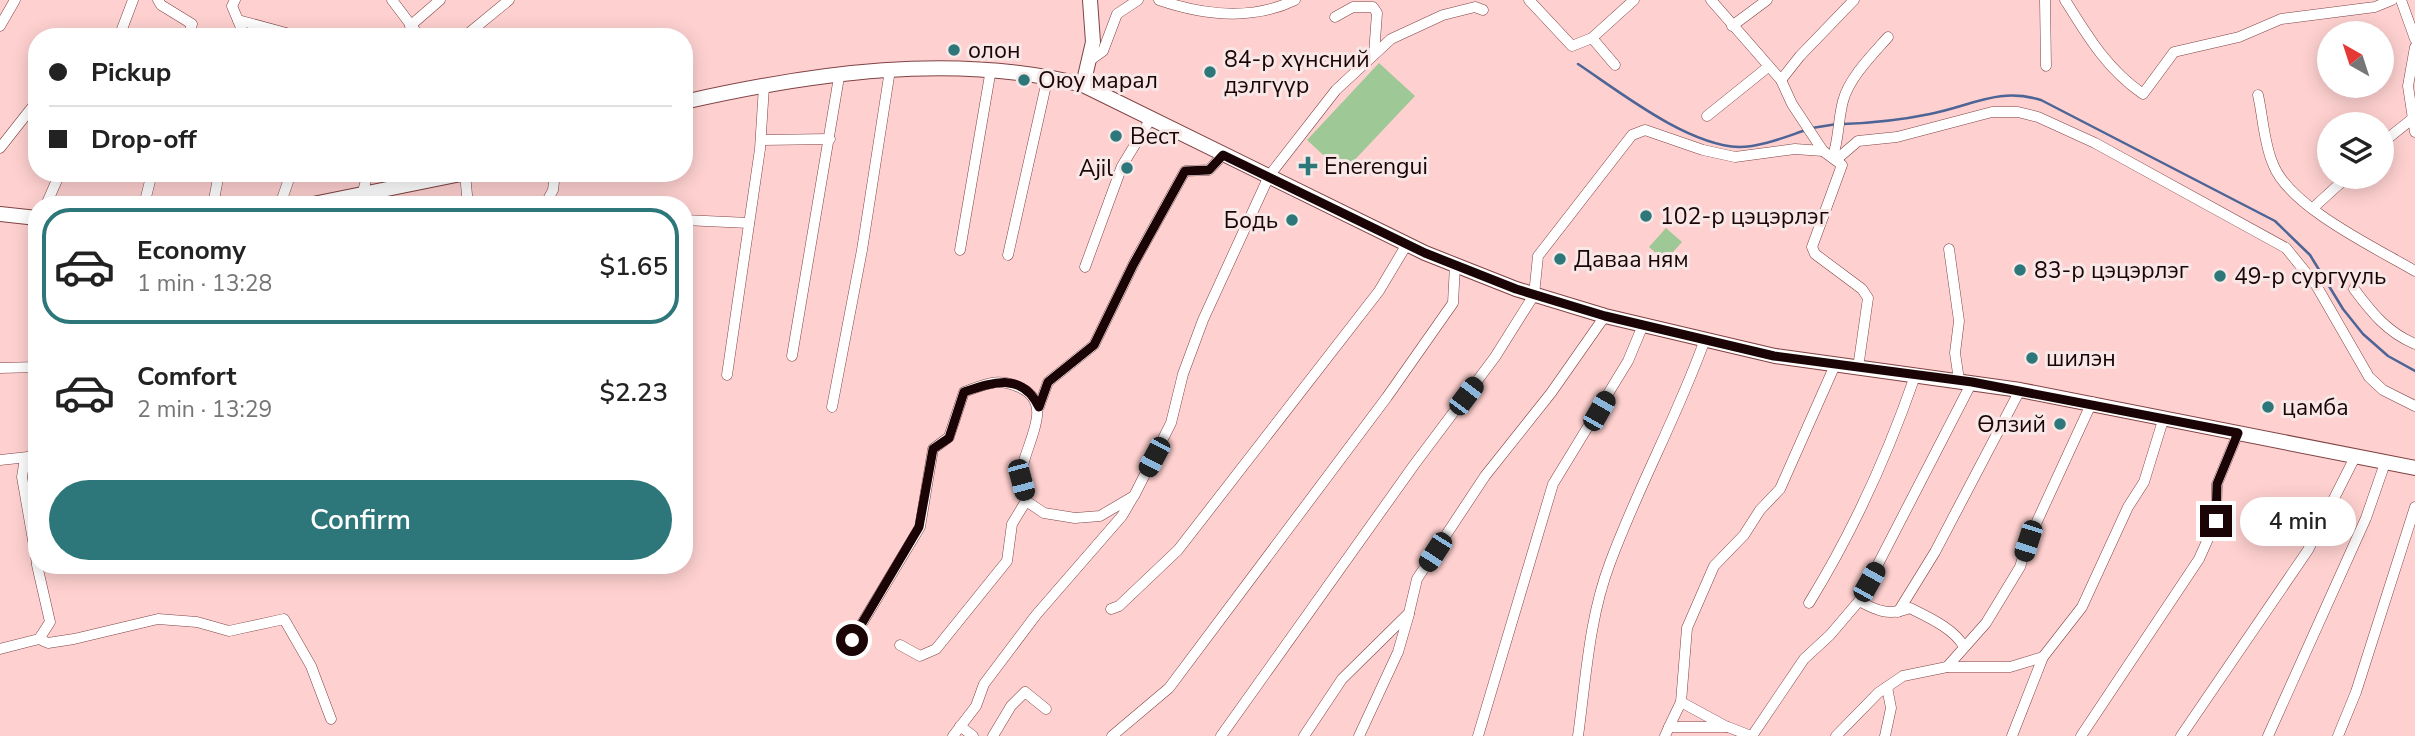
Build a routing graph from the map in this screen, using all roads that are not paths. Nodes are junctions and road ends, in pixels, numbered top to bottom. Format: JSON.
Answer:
{"nodes":[{"id":1,"x":15,"y":0,"type":"edge"},
{"id":2,"x":158,"y":0,"type":"edge"},
{"id":3,"x":234,"y":0,"type":"edge"},
{"id":4,"x":392,"y":0,"type":"edge"},
{"id":5,"x":440,"y":0,"type":"edge"},
{"id":6,"x":509,"y":0,"type":"edge"},
{"id":7,"x":1090,"y":0,"type":"edge"},
{"id":8,"x":1138,"y":0,"type":"edge"},
{"id":9,"x":1159,"y":0,"type":"edge"},
{"id":10,"x":1295,"y":0,"type":"edge"},
{"id":11,"x":1529,"y":0,"type":"edge"},
{"id":12,"x":1634,"y":0,"type":"edge"},
{"id":13,"x":1711,"y":0,"type":"edge"},
{"id":14,"x":1767,"y":0,"type":"edge"},
{"id":15,"x":1854,"y":0,"type":"edge"},
{"id":16,"x":2045,"y":0,"type":"edge"},
{"id":17,"x":2065,"y":0,"type":"edge"},
{"id":18,"x":2392,"y":0,"type":"edge"},
{"id":19,"x":2401,"y":0,"type":"edge"},
{"id":20,"x":131,"y":1,"type":"edge"},
{"id":21,"x":1223,"y":2,"type":"dead end"},
{"id":22,"x":1483,"y":10,"type":"dead end"},
{"id":23,"x":1217,"y":14,"type":"junction"},
{"id":24,"x":1335,"y":16,"type":"dead end"},
{"id":25,"x":238,"y":20,"type":"junction"},
{"id":26,"x":0,"y":26,"type":"edge"},
{"id":27,"x":410,"y":26,"type":"joint"},
{"id":28,"x":1732,"y":26,"type":"junction"},
{"id":29,"x":122,"y":28,"type":"edge"},
{"id":30,"x":191,"y":28,"type":"edge"},
{"id":31,"x":241,"y":28,"type":"edge"},
{"id":32,"x":268,"y":28,"type":"edge"},
{"id":33,"x":475,"y":28,"type":"edge"},
{"id":34,"x":1888,"y":37,"type":"dead end"},
{"id":35,"x":1592,"y":38,"type":"junction"},
{"id":36,"x":2415,"y":39,"type":"edge"},
{"id":37,"x":2415,"y":47,"type":"edge"},
{"id":38,"x":1374,"y":54,"type":"junction"},
{"id":39,"x":1089,"y":61,"type":"junction"},
{"id":40,"x":1615,"y":65,"type":"dead end"},
{"id":41,"x":2046,"y":66,"type":"dead end"},
{"id":42,"x":1768,"y":67,"type":"junction"},
{"id":43,"x":991,"y":69,"type":"junction"},
{"id":44,"x":890,"y":70,"type":"junction"},
{"id":45,"x":1048,"y":76,"type":"junction"},
{"id":46,"x":839,"y":77,"type":"junction"},
{"id":47,"x":1781,"y":80,"type":"junction"},
{"id":48,"x":1083,"y":85,"type":"junction"},
{"id":49,"x":764,"y":86,"type":"junction"},
{"id":50,"x":2258,"y":95,"type":"dead end"},
{"id":51,"x":693,"y":100,"type":"edge"},
{"id":52,"x":28,"y":112,"type":"edge"},
{"id":53,"x":1707,"y":116,"type":"dead end"},
{"id":54,"x":2412,"y":119,"type":"junction"},
{"id":55,"x":1150,"y":120,"type":"junction"},
{"id":56,"x":2415,"y":132,"type":"edge"},
{"id":57,"x":2394,"y":133,"type":"edge"},
{"id":58,"x":830,"y":139,"type":"junction"},
{"id":59,"x":761,"y":140,"type":"junction"},
{"id":60,"x":0,"y":148,"type":"edge"},
{"id":61,"x":1823,"y":151,"type":"junction"},
{"id":62,"x":1223,"y":155,"type":"junction"},
{"id":63,"x":1835,"y":158,"type":"junction"},
{"id":64,"x":1269,"y":176,"type":"junction"},
{"id":65,"x":366,"y":182,"type":"edge"},
{"id":66,"x":423,"y":182,"type":"edge"},
{"id":67,"x":2334,"y":189,"type":"edge"},
{"id":68,"x":362,"y":195,"type":"junction"},
{"id":69,"x":357,"y":196,"type":"edge"},
{"id":70,"x":2313,"y":208,"type":"junction"},
{"id":71,"x":0,"y":214,"type":"edge"},
{"id":72,"x":28,"y":217,"type":"edge"},
{"id":73,"x":693,"y":220,"type":"edge"},
{"id":74,"x":749,"y":223,"type":"junction"},
{"id":75,"x":1408,"y":244,"type":"junction"},
{"id":76,"x":1949,"y":249,"type":"dead end"},
{"id":77,"x":960,"y":250,"type":"dead end"},
{"id":78,"x":1008,"y":255,"type":"dead end"},
{"id":79,"x":1455,"y":265,"type":"junction"},
{"id":80,"x":1085,"y":267,"type":"dead end"},
{"id":81,"x":2415,"y":271,"type":"edge"},
{"id":82,"x":2354,"y":289,"type":"dead end"},
{"id":83,"x":1534,"y":295,"type":"junction"},
{"id":84,"x":1605,"y":316,"type":"junction"},
{"id":85,"x":1643,"y":326,"type":"junction"},
{"id":86,"x":1704,"y":342,"type":"junction"},
{"id":87,"x":2415,"y":344,"type":"edge"},
{"id":88,"x":792,"y":356,"type":"dead end"},
{"id":89,"x":1835,"y":366,"type":"junction"},
{"id":90,"x":0,"y":368,"type":"edge"},
{"id":91,"x":28,"y":368,"type":"edge"},
{"id":92,"x":1858,"y":368,"type":"junction"},
{"id":93,"x":727,"y":375,"type":"dead end"},
{"id":94,"x":1915,"y":376,"type":"junction"},
{"id":95,"x":1965,"y":381,"type":"junction"},
{"id":96,"x":2020,"y":390,"type":"junction"},
{"id":97,"x":2092,"y":402,"type":"junction"},
{"id":98,"x":2415,"y":406,"type":"edge"},
{"id":99,"x":832,"y":407,"type":"dead end"},
{"id":100,"x":1039,"y":407,"type":"junction"},
{"id":101,"x":2164,"y":417,"type":"junction"},
{"id":102,"x":2238,"y":433,"type":"junction"},
{"id":103,"x":2356,"y":455,"type":"junction"},
{"id":104,"x":25,"y":457,"type":"junction"},
{"id":105,"x":28,"y":457,"type":"edge"},
{"id":106,"x":0,"y":460,"type":"edge"},
{"id":107,"x":2385,"y":463,"type":"junction"},
{"id":108,"x":2415,"y":468,"type":"edge"},
{"id":109,"x":1134,"y":496,"type":"junction"},
{"id":110,"x":28,"y":499,"type":"edge"},
{"id":111,"x":1026,"y":501,"type":"junction"},
{"id":112,"x":2415,"y":508,"type":"edge"},
{"id":113,"x":39,"y":574,"type":"edge"},
{"id":114,"x":1858,"y":601,"type":"junction"},
{"id":115,"x":1809,"y":603,"type":"dead end"},
{"id":116,"x":1111,"y":609,"type":"dead end"},
{"id":117,"x":1898,"y":612,"type":"junction"},
{"id":118,"x":1409,"y":613,"type":"junction"},
{"id":119,"x":39,"y":639,"type":"junction"},
{"id":120,"x":852,"y":640,"type":"dead end"},
{"id":121,"x":900,"y":645,"type":"dead end"},
{"id":122,"x":1965,"y":647,"type":"junction"},
{"id":123,"x":0,"y":649,"type":"edge"},
{"id":124,"x":2043,"y":657,"type":"junction"},
{"id":125,"x":1947,"y":667,"type":"junction"},
{"id":126,"x":1887,"y":687,"type":"junction"},
{"id":127,"x":1681,"y":702,"type":"junction"},
{"id":128,"x":1046,"y":709,"type":"dead end"},
{"id":129,"x":331,"y":719,"type":"dead end"},
{"id":130,"x":961,"y":726,"type":"junction"},
{"id":131,"x":1728,"y":727,"type":"junction"},
{"id":132,"x":1667,"y":731,"type":"edge"},
{"id":133,"x":1117,"y":735,"type":"edge"},
{"id":134,"x":953,"y":736,"type":"edge"},
{"id":135,"x":974,"y":736,"type":"edge"},
{"id":136,"x":993,"y":736,"type":"edge"},
{"id":137,"x":1221,"y":736,"type":"edge"},
{"id":138,"x":1304,"y":736,"type":"edge"},
{"id":139,"x":1359,"y":736,"type":"edge"},
{"id":140,"x":1478,"y":736,"type":"edge"},
{"id":141,"x":1578,"y":736,"type":"edge"},
{"id":142,"x":1751,"y":736,"type":"edge"},
{"id":143,"x":1836,"y":736,"type":"edge"},
{"id":144,"x":1885,"y":736,"type":"edge"},
{"id":145,"x":2012,"y":736,"type":"edge"},
{"id":146,"x":2081,"y":736,"type":"edge"},
{"id":147,"x":2181,"y":736,"type":"edge"},
{"id":148,"x":2268,"y":736,"type":"edge"},
{"id":149,"x":2338,"y":736,"type":"edge"}],
"edges":[{"from":1,"to":26,"type":"street"},
{"from":2,"to":30,"type":"street"},
{"from":3,"to":25,"type":"street"},
{"from":4,"to":27,"type":"street"},
{"from":5,"to":27,"type":"street"},
{"from":6,"to":33,"type":"street"},
{"from":7,"to":39,"type":"main road"},
{"from":8,"to":39,"type":"street"},
{"from":9,"to":23,"type":"street"},
{"from":10,"to":23,"type":"street"},
{"from":11,"to":35,"type":"street"},
{"from":12,"to":35,"type":"street"},
{"from":13,"to":28,"type":"street"},
{"from":14,"to":28,"type":"street"},
{"from":15,"to":47,"type":"street"},
{"from":16,"to":41,"type":"street"},
{"from":17,"to":18,"type":"street"},
{"from":19,"to":36,"type":"street"},
{"from":20,"to":29,"type":"street"},
{"from":21,"to":23,"type":"street"},
{"from":22,"to":38,"type":"street"},
{"from":24,"to":38,"type":"street"},
{"from":25,"to":31,"type":"street"},
{"from":25,"to":32,"type":"street"},
{"from":28,"to":42,"type":"street"},
{"from":34,"to":63,"type":"street"},
{"from":35,"to":40,"type":"street"},
{"from":37,"to":54,"type":"street"},
{"from":38,"to":64,"type":"street"},
{"from":39,"to":48,"type":"main road"},
{"from":42,"to":47,"type":"street"},
{"from":42,"to":53,"type":"street"},
{"from":43,"to":44,"type":"main road"},
{"from":43,"to":45,"type":"main road"},
{"from":43,"to":77,"type":"street"},
{"from":44,"to":46,"type":"main road"},
{"from":44,"to":99,"type":"street"},
{"from":45,"to":48,"type":"main road"},
{"from":45,"to":78,"type":"street"},
{"from":46,"to":49,"type":"main road"},
{"from":46,"to":58,"type":"street"},
{"from":47,"to":61,"type":"street"},
{"from":48,"to":55,"type":"main road"},
{"from":49,"to":51,"type":"main road"},
{"from":49,"to":59,"type":"street"},
{"from":50,"to":70,"type":"street"},
{"from":52,"to":60,"type":"street"},
{"from":54,"to":56,"type":"street"},
{"from":54,"to":57,"type":"street"},
{"from":55,"to":62,"type":"main road"},
{"from":55,"to":80,"type":"street"},
{"from":58,"to":59,"type":"street"},
{"from":58,"to":88,"type":"street"},
{"from":59,"to":74,"type":"street"},
{"from":61,"to":63,"type":"street"},
{"from":61,"to":83,"type":"street"},
{"from":62,"to":64,"type":"main road"},
{"from":62,"to":100,"type":"street"},
{"from":63,"to":92,"type":"street"},
{"from":63,"to":98,"type":"street"},
{"from":64,"to":75,"type":"main road"},
{"from":64,"to":109,"type":"street"},
{"from":65,"to":68,"type":"street"},
{"from":66,"to":68,"type":"main road"},
{"from":67,"to":70,"type":"street"},
{"from":68,"to":69,"type":"main road"},
{"from":70,"to":81,"type":"street"},
{"from":71,"to":72,"type":"main road"},
{"from":73,"to":74,"type":"street"},
{"from":74,"to":93,"type":"street"},
{"from":75,"to":79,"type":"main road"},
{"from":75,"to":116,"type":"street"},
{"from":76,"to":95,"type":"street"},
{"from":79,"to":83,"type":"main road"},
{"from":79,"to":133,"type":"street"},
{"from":82,"to":87,"type":"street"},
{"from":83,"to":84,"type":"main road"},
{"from":83,"to":137,"type":"street"},
{"from":84,"to":85,"type":"main road"},
{"from":84,"to":118,"type":"street"},
{"from":85,"to":86,"type":"main road"},
{"from":85,"to":140,"type":"street"},
{"from":86,"to":89,"type":"main road"},
{"from":86,"to":141,"type":"street"},
{"from":89,"to":92,"type":"main road"},
{"from":89,"to":127,"type":"street"},
{"from":90,"to":91,"type":"street"},
{"from":92,"to":94,"type":"main road"},
{"from":94,"to":95,"type":"main road"},
{"from":94,"to":115,"type":"street"},
{"from":95,"to":96,"type":"main road"},
{"from":95,"to":114,"type":"street"},
{"from":96,"to":97,"type":"main road"},
{"from":96,"to":117,"type":"street"},
{"from":97,"to":101,"type":"main road"},
{"from":97,"to":122,"type":"street"},
{"from":100,"to":111,"type":"street"},
{"from":100,"to":120,"type":"street"},
{"from":101,"to":102,"type":"main road"},
{"from":101,"to":124,"type":"street"},
{"from":102,"to":103,"type":"main road"},
{"from":102,"to":146,"type":"street"},
{"from":103,"to":107,"type":"main road"},
{"from":103,"to":147,"type":"street"},
{"from":104,"to":105,"type":"street"},
{"from":104,"to":106,"type":"street"},
{"from":104,"to":110,"type":"street"},
{"from":107,"to":108,"type":"main road"},
{"from":107,"to":148,"type":"street"},
{"from":109,"to":111,"type":"street"},
{"from":109,"to":130,"type":"street"},
{"from":111,"to":121,"type":"street"},
{"from":112,"to":149,"type":"street"},
{"from":113,"to":119,"type":"street"},
{"from":114,"to":117,"type":"street"},
{"from":114,"to":142,"type":"street"},
{"from":117,"to":122,"type":"street"},
{"from":118,"to":138,"type":"street"},
{"from":118,"to":139,"type":"street"},
{"from":119,"to":123,"type":"street"},
{"from":119,"to":129,"type":"street"},
{"from":122,"to":125,"type":"street"},
{"from":124,"to":125,"type":"street"},
{"from":124,"to":145,"type":"street"},
{"from":125,"to":126,"type":"street"},
{"from":126,"to":143,"type":"street"},
{"from":126,"to":144,"type":"street"},
{"from":127,"to":131,"type":"street"},
{"from":127,"to":132,"type":"street"},
{"from":128,"to":136,"type":"street"},
{"from":130,"to":134,"type":"street"},
{"from":130,"to":135,"type":"street"},
{"from":131,"to":132,"type":"street"},
{"from":131,"to":142,"type":"street"}]}
